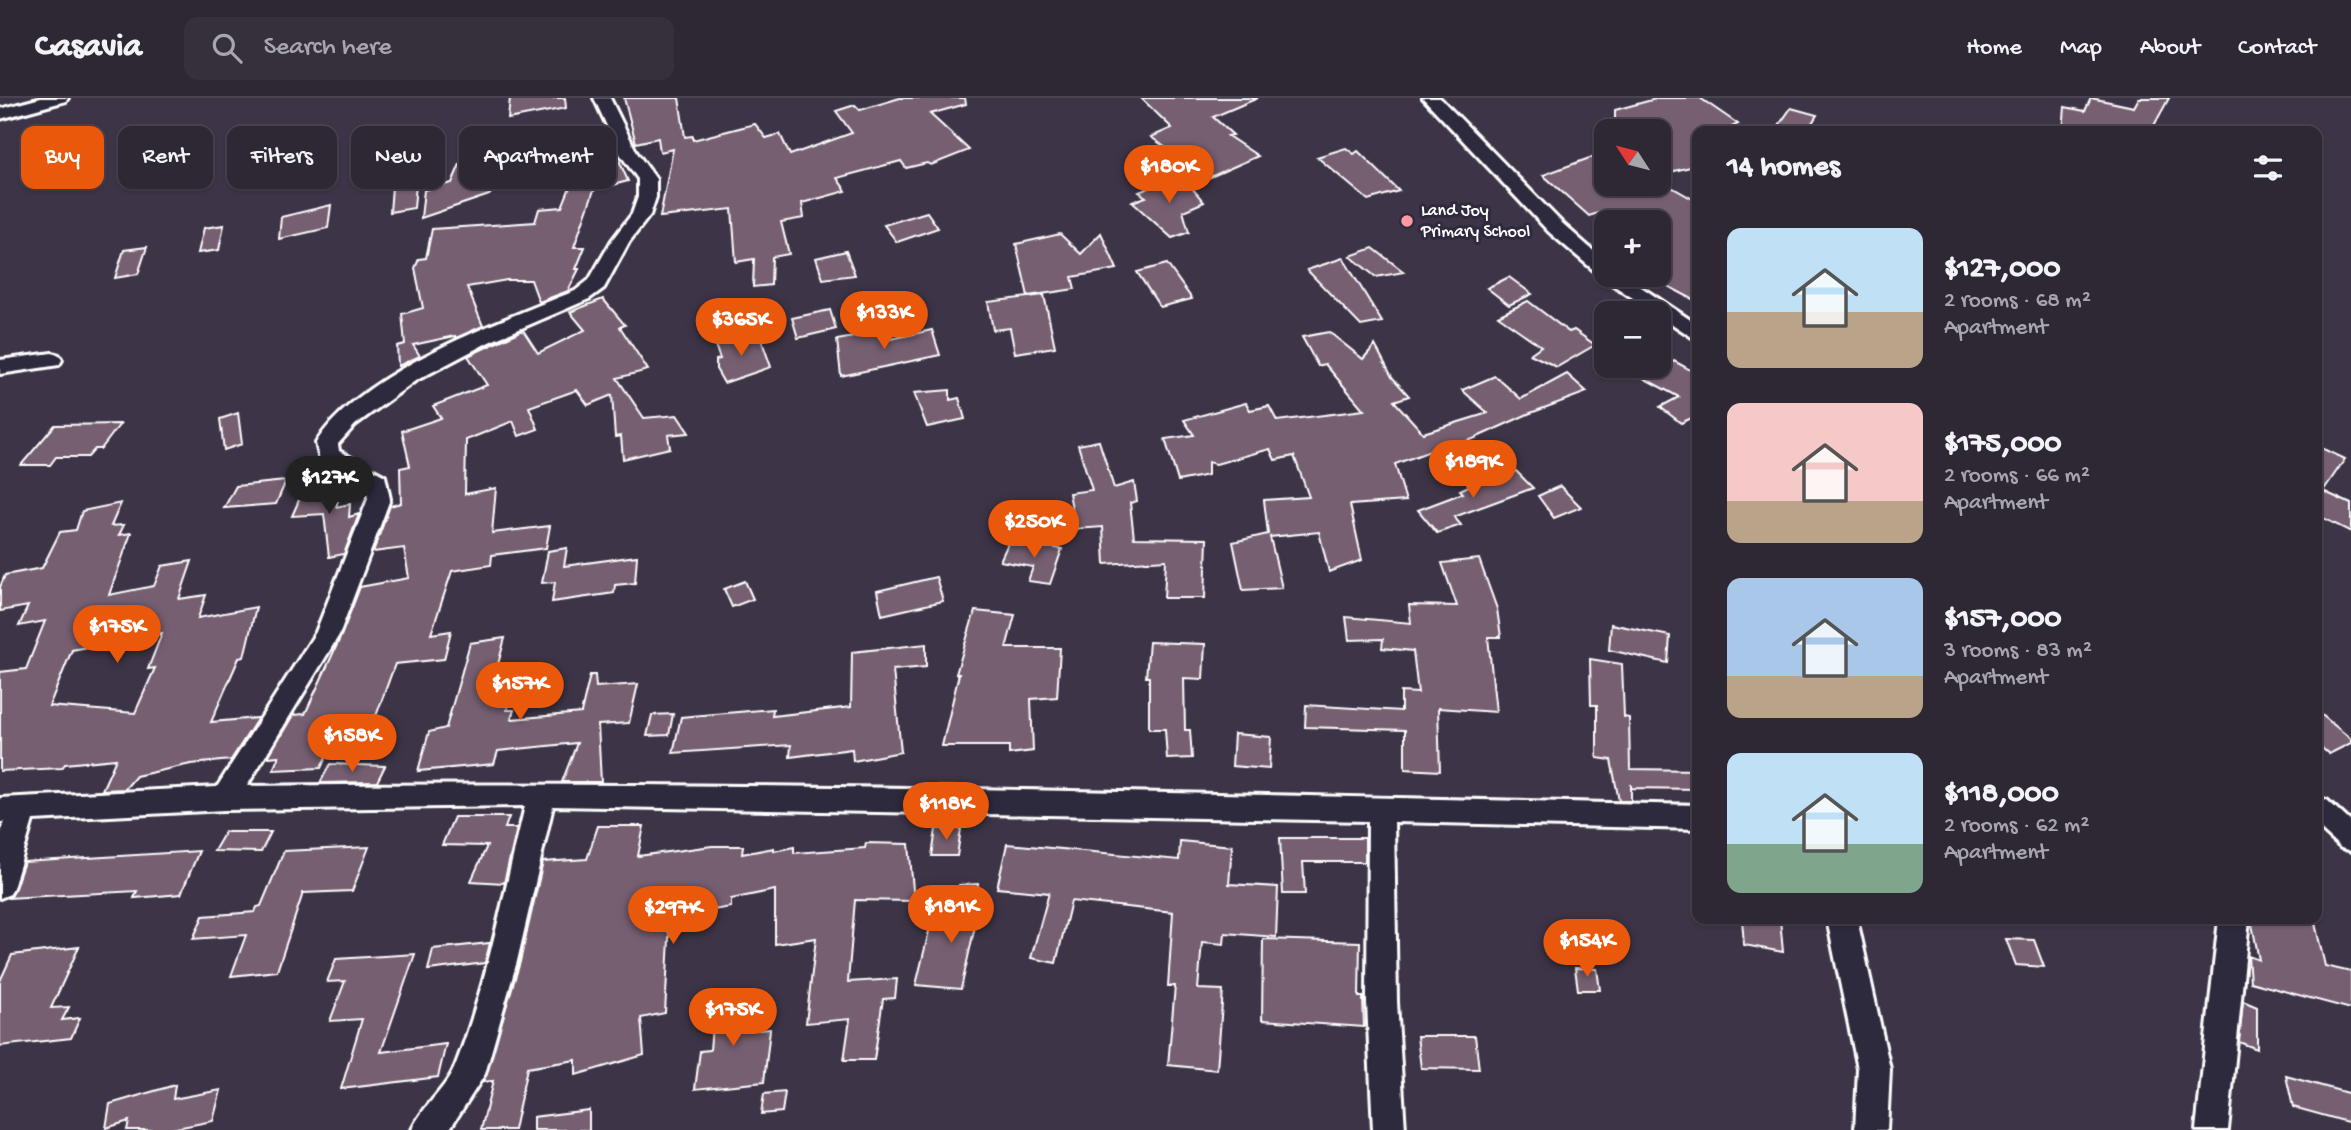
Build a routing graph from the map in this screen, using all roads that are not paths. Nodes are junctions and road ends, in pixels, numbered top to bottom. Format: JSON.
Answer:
{"nodes":[{"id":1,"x":60,"y":98,"type":"edge"},
{"id":2,"x":602,"y":98,"type":"edge"},
{"id":3,"x":1431,"y":98,"type":"edge"},
{"id":4,"x":0,"y":114,"type":"edge"},
{"id":5,"x":1594,"y":261,"type":"edge"},
{"id":6,"x":1628,"y":287,"type":"edge"},
{"id":7,"x":1692,"y":331,"type":"edge"},
{"id":8,"x":52,"y":360,"type":"dead end"},
{"id":9,"x":0,"y":367,"type":"edge"},
{"id":10,"x":542,"y":794,"type":"junction"},
{"id":11,"x":225,"y":799,"type":"junction"},
{"id":12,"x":11,"y":810,"type":"edge"},
{"id":13,"x":2322,"y":815,"type":"edge"},
{"id":14,"x":1692,"y":817,"type":"edge"},
{"id":15,"x":1381,"y":824,"type":"dead end"},
{"id":16,"x":2336,"y":833,"type":"edge"},
{"id":17,"x":0,"y":885,"type":"edge"},
{"id":18,"x":1843,"y":924,"type":"edge"},
{"id":19,"x":2233,"y":924,"type":"edge"},
{"id":20,"x":428,"y":1130,"type":"edge"},
{"id":21,"x":1389,"y":1130,"type":"edge"},
{"id":22,"x":1871,"y":1130,"type":"edge"},
{"id":23,"x":2212,"y":1130,"type":"edge"}],
"edges":[{"from":1,"to":4,"type":"street"},
{"from":2,"to":11,"type":"street"},
{"from":3,"to":5,"type":"street"},
{"from":6,"to":7,"type":"street"},
{"from":8,"to":9,"type":"street"},
{"from":10,"to":11,"type":"street"},
{"from":10,"to":14,"type":"street"},
{"from":10,"to":20,"type":"street"},
{"from":11,"to":12,"type":"street"},
{"from":12,"to":17,"type":"street"},
{"from":13,"to":16,"type":"street"},
{"from":15,"to":21,"type":"street"},
{"from":18,"to":22,"type":"street"},
{"from":19,"to":23,"type":"street"}]}
